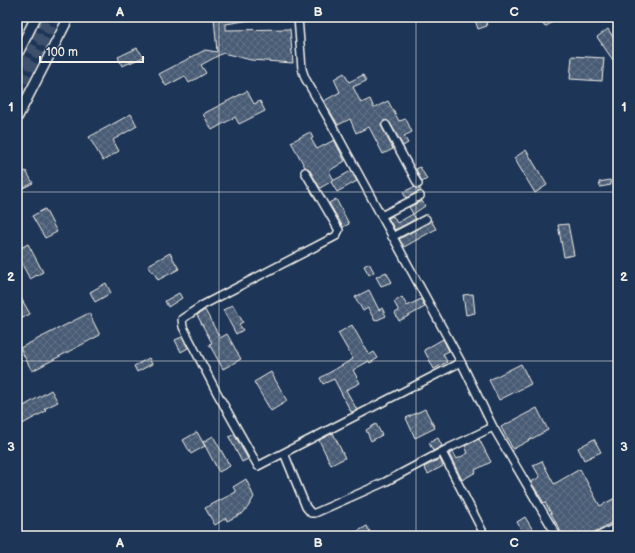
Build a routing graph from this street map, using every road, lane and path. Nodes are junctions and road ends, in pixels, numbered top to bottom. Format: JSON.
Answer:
{"nodes":[{"id":1,"x":36,"y":17,"type":"edge"},
{"id":2,"x":69,"y":17,"type":"edge"},
{"id":3,"x":298,"y":17,"type":"edge"},
{"id":4,"x":17,"y":55,"type":"edge"},
{"id":5,"x":17,"y":118,"type":"edge"},
{"id":6,"x":386,"y":125,"type":"dead end"},
{"id":7,"x":305,"y":172,"type":"dead end"},
{"id":8,"x":418,"y":184,"type":"dead end"},
{"id":9,"x":420,"y":196,"type":"dead end"},
{"id":10,"x":381,"y":216,"type":"junction"},
{"id":11,"x":426,"y":219,"type":"dead end"},
{"id":12,"x":392,"y":237,"type":"junction"},
{"id":13,"x":461,"y":362,"type":"junction"},
{"id":14,"x":493,"y":427,"type":"junction"},
{"id":15,"x":442,"y":452,"type":"junction"},
{"id":16,"x":284,"y":453,"type":"junction"},
{"id":17,"x":618,"y":526,"type":"edge"},
{"id":18,"x":485,"y":536,"type":"edge"},
{"id":19,"x":557,"y":536,"type":"edge"},
{"id":20,"x":599,"y":536,"type":"edge"}],
"edges":[{"from":1,"to":4,"type":"main road"},
{"from":2,"to":5,"type":"main road"},
{"from":3,"to":10,"type":"street"},
{"from":6,"to":8,"type":"street"},
{"from":7,"to":16,"type":"street"},
{"from":9,"to":10,"type":"street"},
{"from":10,"to":12,"type":"street"},
{"from":11,"to":12,"type":"street"},
{"from":12,"to":13,"type":"street"},
{"from":13,"to":14,"type":"street"},
{"from":13,"to":16,"type":"street"},
{"from":14,"to":15,"type":"street"},
{"from":14,"to":19,"type":"street"},
{"from":15,"to":16,"type":"street"},
{"from":15,"to":18,"type":"street"},
{"from":17,"to":20,"type":"street"}]}
